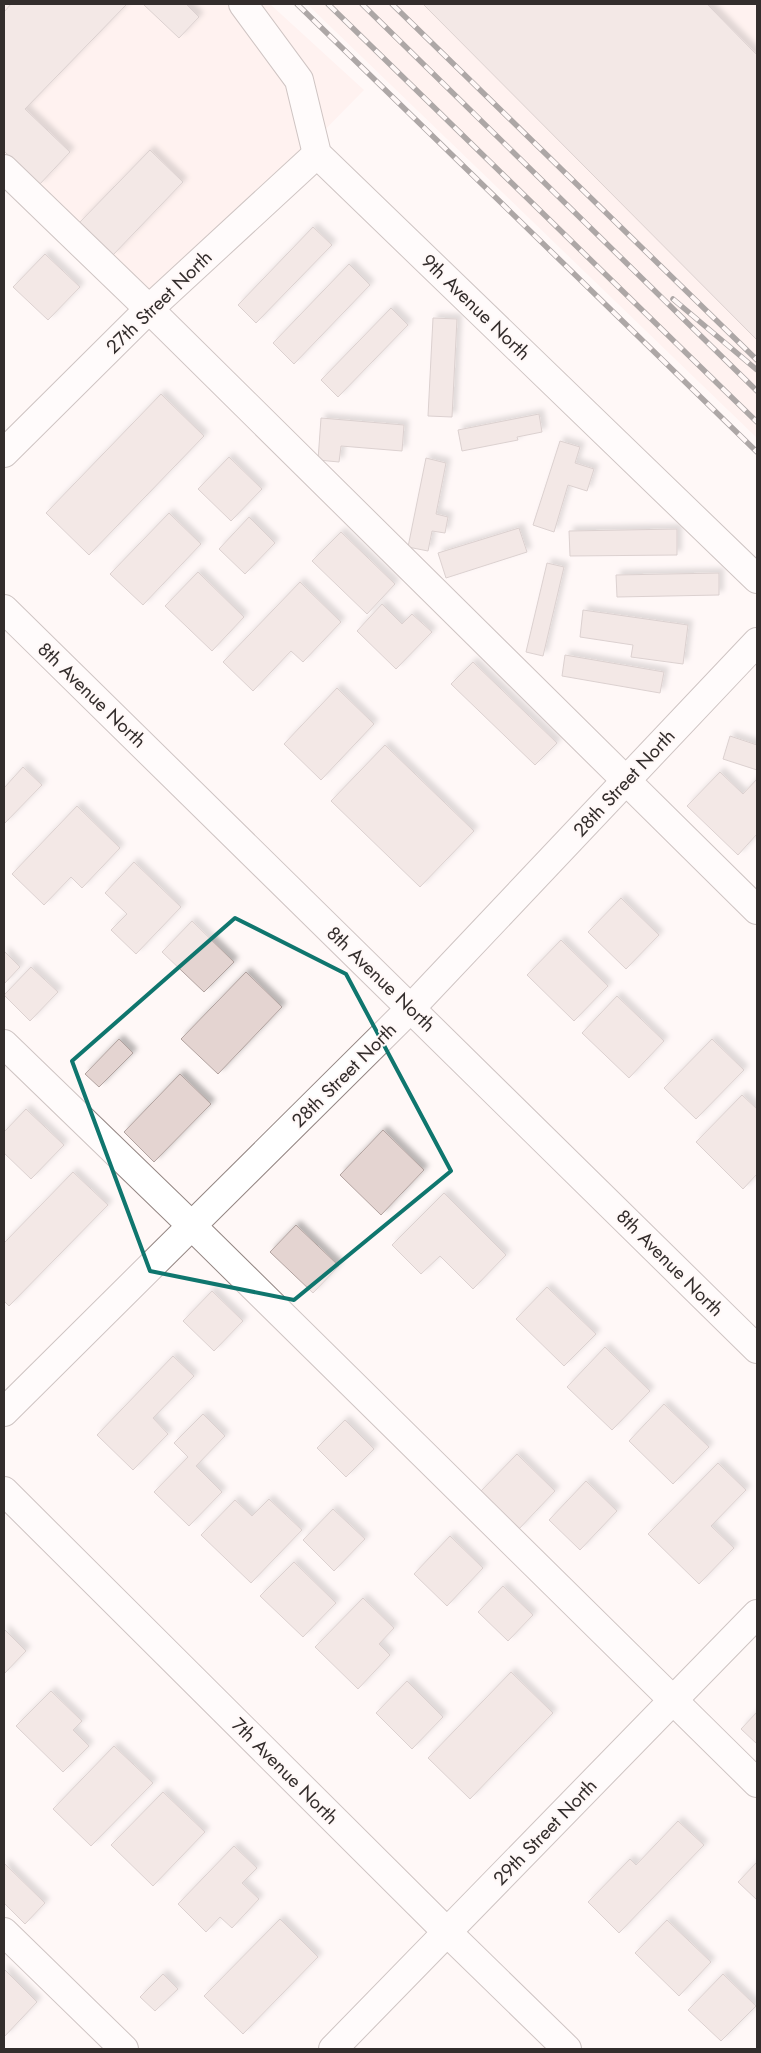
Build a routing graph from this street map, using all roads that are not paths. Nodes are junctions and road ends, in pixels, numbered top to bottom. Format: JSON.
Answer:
{"nodes":[{"id":1,"x":242,"y":4,"type":"edge"},
{"id":2,"x":317,"y":154,"type":"junction"},
{"id":3,"x":4,"y":169,"type":"edge"},
{"id":4,"x":149,"y":309,"type":"junction"},
{"id":5,"x":4,"y":453,"type":"edge"},
{"id":6,"x":757,"y":579,"type":"edge"},
{"id":7,"x":4,"y":609,"type":"edge"},
{"id":8,"x":757,"y":642,"type":"edge"},
{"id":9,"x":625,"y":781,"type":"junction"},
{"id":10,"x":757,"y":910,"type":"edge"},
{"id":11,"x":411,"y":1008,"type":"junction"},
{"id":12,"x":4,"y":1044,"type":"edge"},
{"id":13,"x":192,"y":1226,"type":"junction"},
{"id":14,"x":757,"y":1349,"type":"edge"},
{"id":15,"x":4,"y":1412,"type":"edge"},
{"id":16,"x":4,"y":1491,"type":"edge"},
{"id":17,"x":757,"y":1614,"type":"edge"},
{"id":18,"x":673,"y":1701,"type":"junction"},
{"id":19,"x":757,"y":1783,"type":"edge"},
{"id":20,"x":4,"y":1932,"type":"edge"},
{"id":21,"x":447,"y":1932,"type":"junction"},
{"id":22,"x":124,"y":2049,"type":"edge"},
{"id":23,"x":333,"y":2049,"type":"edge"},
{"id":24,"x":567,"y":2049,"type":"edge"}],
"edges":[{"from":1,"to":2,"type":"street"},
{"from":2,"to":4,"type":"street","name":"27th Street North"},
{"from":2,"to":6,"type":"street","name":"9th Avenue North"},
{"from":3,"to":4,"type":"street"},
{"from":4,"to":5,"type":"street","name":"27th Street North"},
{"from":4,"to":9,"type":"street"},
{"from":7,"to":11,"type":"street","name":"8th Avenue North"},
{"from":8,"to":9,"type":"street","name":"28th Street North"},
{"from":9,"to":10,"type":"street"},
{"from":9,"to":11,"type":"street","name":"28th Street North"},
{"from":11,"to":13,"type":"street","name":"28th Street North"},
{"from":11,"to":14,"type":"street","name":"8th Avenue North"},
{"from":12,"to":13,"type":"street"},
{"from":13,"to":15,"type":"street","name":"28th Street North"},
{"from":13,"to":18,"type":"street"},
{"from":16,"to":21,"type":"street","name":"7th Avenue North"},
{"from":17,"to":18,"type":"street","name":"29th Street North"},
{"from":18,"to":19,"type":"street"},
{"from":18,"to":21,"type":"street","name":"29th Street North"},
{"from":20,"to":22,"type":"street"},
{"from":21,"to":23,"type":"street","name":"29th Street North"},
{"from":21,"to":24,"type":"street","name":"7th Avenue North"}]}
